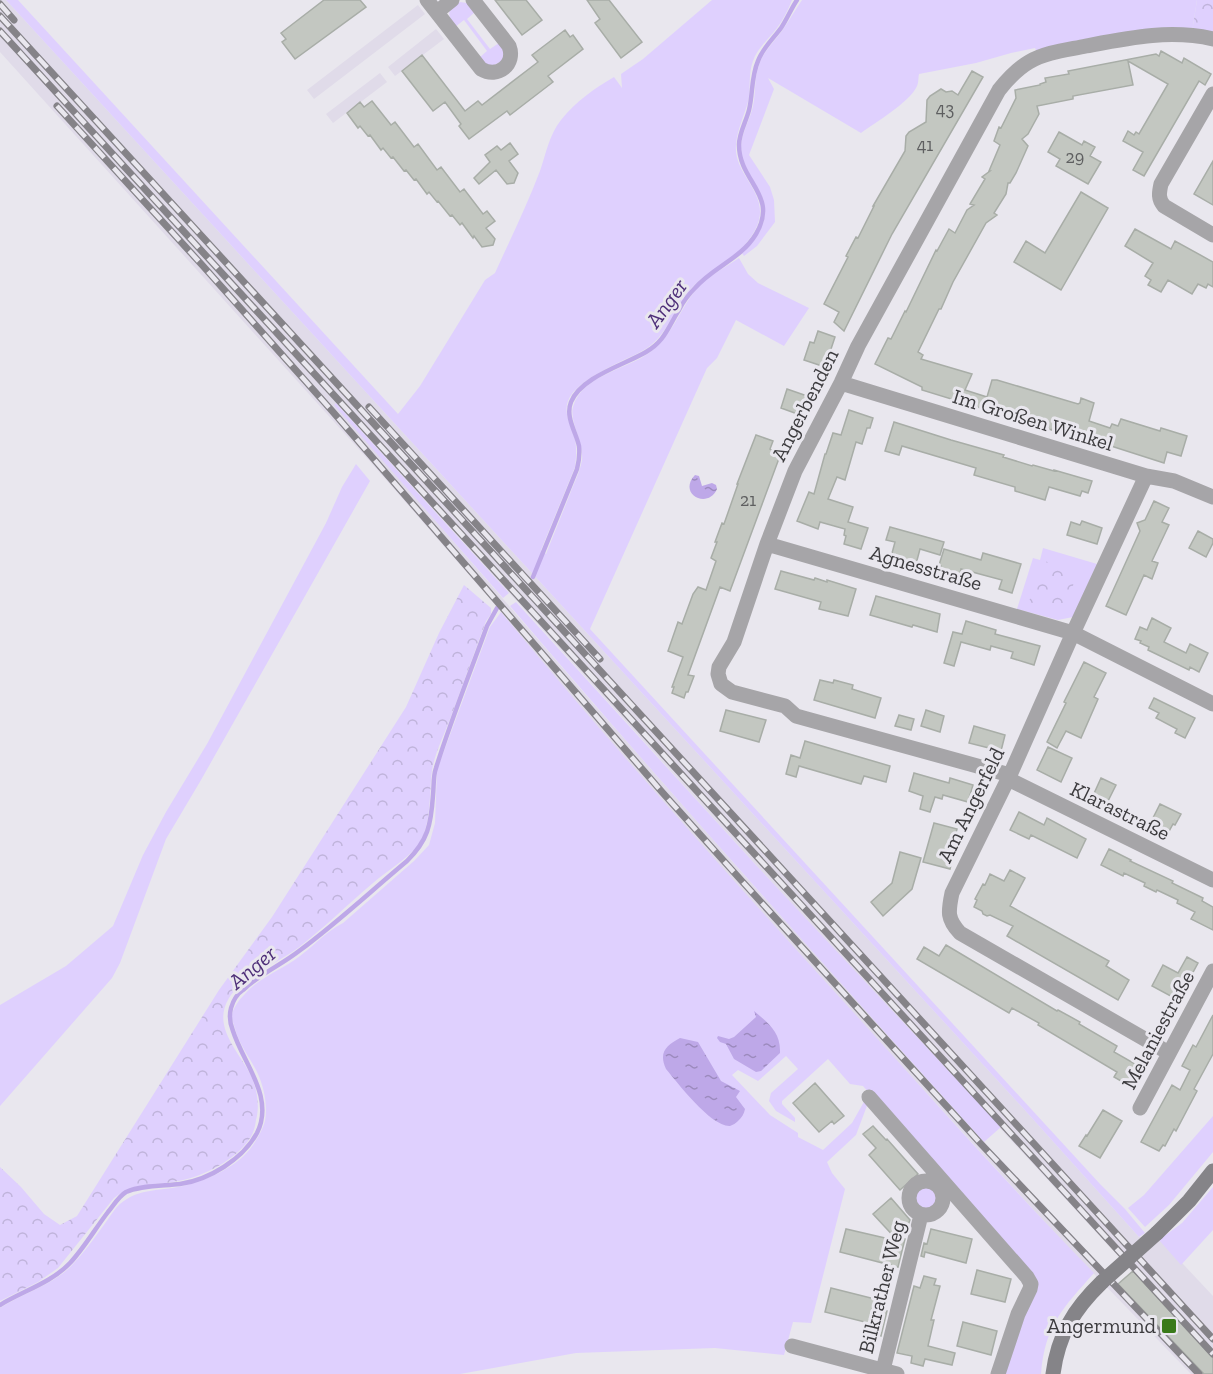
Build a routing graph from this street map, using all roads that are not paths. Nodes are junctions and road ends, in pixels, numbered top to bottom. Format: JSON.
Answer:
{"nodes":[{"id":1,"x":453,"y":0,"type":"edge"},
{"id":2,"x":473,"y":0,"type":"edge"},
{"id":3,"x":432,"y":6,"type":"edge"},
{"id":4,"x":1213,"y":39,"type":"edge"},
{"id":5,"x":1213,"y":94,"type":"edge"},
{"id":6,"x":1213,"y":235,"type":"edge"},
{"id":7,"x":842,"y":383,"type":"junction"},
{"id":8,"x":1146,"y":476,"type":"junction"},
{"id":9,"x":1213,"y":496,"type":"edge"},
{"id":10,"x":767,"y":544,"type":"junction"},
{"id":11,"x":1072,"y":633,"type":"junction"},
{"id":12,"x":1213,"y":704,"type":"edge"},
{"id":13,"x":1009,"y":777,"type":"junction"},
{"id":14,"x":1213,"y":880,"type":"edge"},
{"id":15,"x":1213,"y":971,"type":"edge"},
{"id":16,"x":1169,"y":1053,"type":"junction"},
{"id":17,"x":868,"y":1097,"type":"dead end"},
{"id":18,"x":1140,"y":1108,"type":"dead end"},
{"id":19,"x":1213,"y":1171,"type":"edge"},
{"id":20,"x":942,"y":1186,"type":"junction"},
{"id":21,"x":921,"y":1215,"type":"junction"},
{"id":22,"x":792,"y":1346,"type":"dead end"},
{"id":23,"x":890,"y":1372,"type":"edge"},
{"id":24,"x":998,"y":1374,"type":"edge"},
{"id":25,"x":1053,"y":1374,"type":"edge"}],
"edges":[{"from":1,"to":3,"type":"street"},
{"from":2,"to":3,"type":"street"},
{"from":4,"to":7,"type":"street","name":"Angerbenden"},
{"from":5,"to":6,"type":"street"},
{"from":7,"to":8,"type":"street","name":"Im Großen Winkel"},
{"from":7,"to":10,"type":"street","name":"Angerbenden"},
{"from":8,"to":9,"type":"street","name":"Im Großen Winkel"},
{"from":8,"to":11,"type":"street","name":"Am Angerfeld"},
{"from":10,"to":11,"type":"street","name":"Agnesstraße"},
{"from":10,"to":13,"type":"street","name":"Angerbenden"},
{"from":11,"to":12,"type":"street"},
{"from":11,"to":13,"type":"street","name":"Am Angerfeld"},
{"from":13,"to":14,"type":"street","name":"Klarastraße"},
{"from":13,"to":16,"type":"street","name":"Am Angerfeld"},
{"from":15,"to":16,"type":"street","name":"Melaniestraße"},
{"from":16,"to":18,"type":"street","name":"Melaniestraße"},
{"from":17,"to":20,"type":"street"},
{"from":19,"to":25,"type":"main road","bridge":true},
{"from":20,"to":21,"type":"street","name":"Bilkrather Weg"},
{"from":20,"to":21,"type":"street","name":"Bilkrather Weg"},
{"from":20,"to":24,"type":"street"},
{"from":21,"to":23,"type":"street","name":"Bilkrather Weg"},
{"from":22,"to":23,"type":"street","name":"Bilkrather Weg"}]}
